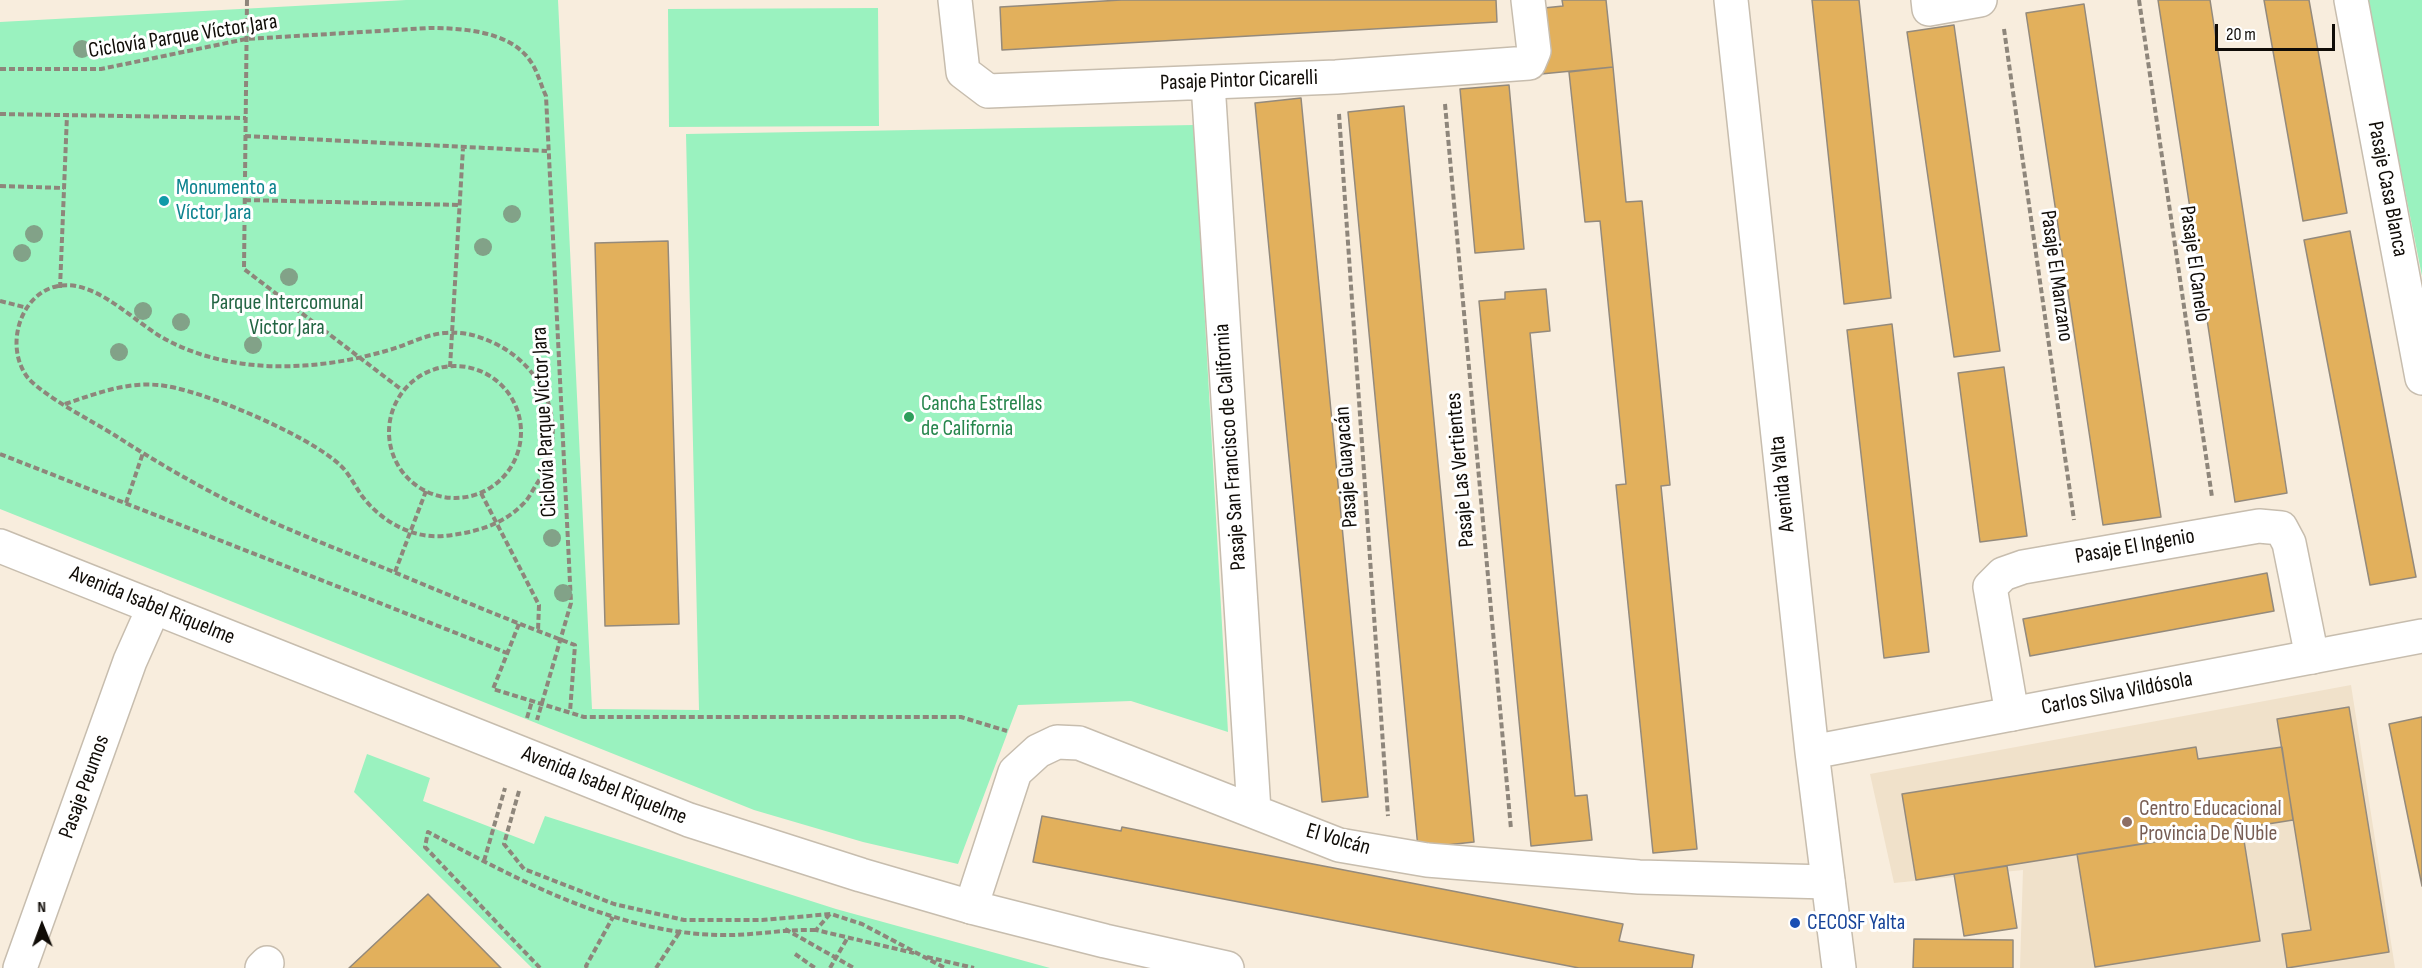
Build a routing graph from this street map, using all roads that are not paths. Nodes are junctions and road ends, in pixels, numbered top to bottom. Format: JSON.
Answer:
{"nodes":[{"id":1,"x":955,"y":0,"type":"edge"},
{"id":2,"x":1528,"y":0,"type":"edge"},
{"id":3,"x":1731,"y":0,"type":"edge"},
{"id":4,"x":1928,"y":0,"type":"edge"},
{"id":5,"x":1980,"y":0,"type":"edge"},
{"id":6,"x":2351,"y":0,"type":"edge"},
{"id":7,"x":1208,"y":83,"type":"junction"},
{"id":8,"x":2422,"y":378,"type":"edge"},
{"id":9,"x":0,"y":546,"type":"edge"},
{"id":10,"x":154,"y":607,"type":"junction"},
{"id":11,"x":2422,"y":636,"type":"edge"},
{"id":12,"x":2312,"y":657,"type":"junction"},
{"id":13,"x":2012,"y":714,"type":"junction"},
{"id":14,"x":1812,"y":752,"type":"junction"},
{"id":15,"x":1254,"y":811,"type":"junction"},
{"id":16,"x":1828,"y":882,"type":"junction"},
{"id":17,"x":971,"y":907,"type":"junction"},
{"id":18,"x":14,"y":961,"type":"edge"},
{"id":19,"x":1227,"y":968,"type":"edge"},
{"id":20,"x":1839,"y":968,"type":"edge"}],
"edges":[{"from":1,"to":7,"type":"street","name":"Pasaje Pintor Cicarelli"},
{"from":2,"to":7,"type":"street","name":"Pasaje Pintor Cicarelli"},
{"from":3,"to":14,"type":"street","name":"Avenida Yalta"},
{"from":4,"to":5,"type":"street"},
{"from":6,"to":8,"type":"street","name":"Pasaje Casa Blanca"},
{"from":7,"to":15,"type":"street","name":"Pasaje San Francisco de California"},
{"from":9,"to":10,"type":"street","name":"Avenida Isabel Riquelme"},
{"from":10,"to":17,"type":"street","name":"Avenida Isabel Riquelme"},
{"from":10,"to":18,"type":"street","name":"Pasaje Peumos"},
{"from":11,"to":12,"type":"street","name":"Carlos Silva Vildósola"},
{"from":12,"to":13,"type":"street","name":"Carlos Silva Vildósola"},
{"from":12,"to":13,"type":"street","name":"Pasaje El Ingenio"},
{"from":13,"to":14,"type":"street","name":"Carlos Silva Vildósola"},
{"from":14,"to":16,"type":"street","name":"Avenida Yalta"},
{"from":15,"to":16,"type":"street","name":"El Volcán"},
{"from":15,"to":17,"type":"street","name":"El Volcán"},
{"from":16,"to":20,"type":"street","name":"Avenida Yalta"},
{"from":17,"to":19,"type":"street","name":"Avenida Isabel Riquelme"}]}
